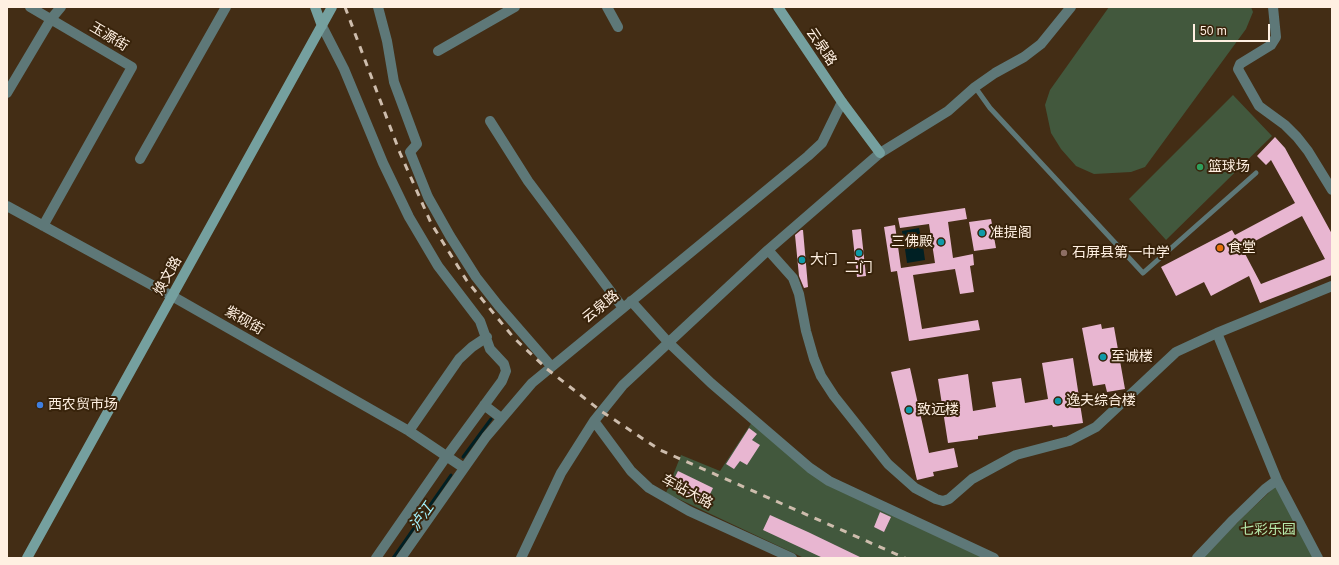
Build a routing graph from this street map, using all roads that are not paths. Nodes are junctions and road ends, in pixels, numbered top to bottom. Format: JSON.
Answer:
{"nodes":[{"id":1,"x":30,"y":7,"type":"edge"},
{"id":2,"x":61,"y":7,"type":"edge"},
{"id":3,"x":226,"y":7,"type":"edge"},
{"id":4,"x":315,"y":7,"type":"edge"},
{"id":5,"x":332,"y":7,"type":"edge"},
{"id":6,"x":378,"y":7,"type":"edge"},
{"id":7,"x":515,"y":7,"type":"edge"},
{"id":8,"x":606,"y":7,"type":"edge"},
{"id":9,"x":778,"y":7,"type":"edge"},
{"id":10,"x":1071,"y":7,"type":"edge"},
{"id":11,"x":1273,"y":7,"type":"edge"},
{"id":12,"x":51,"y":19,"type":"junction"},
{"id":13,"x":322,"y":26,"type":"junction"},
{"id":14,"x":618,"y":27,"type":"dead end"},
{"id":15,"x":438,"y":51,"type":"dead end"},
{"id":16,"x":975,"y":87,"type":"junction"},
{"id":17,"x":7,"y":93,"type":"edge"},
{"id":18,"x":842,"y":102,"type":"junction"},
{"id":19,"x":490,"y":121,"type":"dead end"},
{"id":20,"x":880,"y":154,"type":"junction"},
{"id":21,"x":140,"y":158,"type":"dead end"},
{"id":22,"x":1256,"y":173,"type":"dead end"},
{"id":23,"x":1332,"y":190,"type":"edge"},
{"id":24,"x":7,"y":206,"type":"edge"},
{"id":25,"x":43,"y":226,"type":"junction"},
{"id":26,"x":768,"y":250,"type":"junction"},
{"id":27,"x":1332,"y":286,"type":"edge"},
{"id":28,"x":172,"y":296,"type":"junction"},
{"id":29,"x":631,"y":301,"type":"junction"},
{"id":30,"x":622,"y":308,"type":"junction"},
{"id":31,"x":1217,"y":333,"type":"junction"},
{"id":32,"x":487,"y":337,"type":"junction"},
{"id":33,"x":668,"y":342,"type":"junction"},
{"id":34,"x":551,"y":366,"type":"junction"},
{"id":35,"x":484,"y":405,"type":"junction"},
{"id":36,"x":501,"y":418,"type":"junction"},
{"id":37,"x":594,"y":421,"type":"junction"},
{"id":38,"x":409,"y":431,"type":"junction"},
{"id":39,"x":447,"y":456,"type":"junction"},
{"id":40,"x":464,"y":468,"type":"junction"},
{"id":41,"x":1277,"y":480,"type":"junction"},
{"id":42,"x":27,"y":558,"type":"edge"},
{"id":43,"x":376,"y":558,"type":"edge"},
{"id":44,"x":401,"y":558,"type":"edge"},
{"id":45,"x":521,"y":558,"type":"edge"},
{"id":46,"x":792,"y":558,"type":"edge"},
{"id":47,"x":994,"y":558,"type":"edge"},
{"id":48,"x":1197,"y":558,"type":"edge"},
{"id":49,"x":1318,"y":558,"type":"edge"}],
"edges":[{"from":1,"to":12,"type":"street","name":"玉源街"},
{"from":2,"to":12,"type":"street"},
{"from":3,"to":21,"type":"street"},
{"from":4,"to":13,"type":"main road"},
{"from":5,"to":13,"type":"main road","name":"焕文路"},
{"from":6,"to":34,"type":"street"},
{"from":7,"to":15,"type":"street"},
{"from":8,"to":14,"type":"street"},
{"from":9,"to":18,"type":"main road","name":"云泉路"},
{"from":10,"to":16,"type":"street"},
{"from":11,"to":23,"type":"street"},
{"from":12,"to":17,"type":"street"},
{"from":12,"to":25,"type":"street","name":"玉源街"},
{"from":13,"to":28,"type":"main road","name":"焕文路"},
{"from":13,"to":32,"type":"street"},
{"from":16,"to":20,"type":"street"},
{"from":16,"to":22,"type":"lane"},
{"from":18,"to":20,"type":"main road","name":"云泉路"},
{"from":18,"to":29,"type":"street","name":"云泉路"},
{"from":19,"to":30,"type":"street"},
{"from":20,"to":26,"type":"street"},
{"from":24,"to":25,"type":"street","name":"紫砚街"},
{"from":25,"to":28,"type":"street","name":"紫砚街"},
{"from":26,"to":31,"type":"street"},
{"from":26,"to":33,"type":"street"},
{"from":27,"to":31,"type":"street"},
{"from":28,"to":38,"type":"street","name":"紫砚街"},
{"from":28,"to":42,"type":"main road","name":"焕文路"},
{"from":29,"to":30,"type":"street","name":"云泉路"},
{"from":29,"to":33,"type":"street"},
{"from":30,"to":34,"type":"street","name":"云泉路"},
{"from":31,"to":41,"type":"street"},
{"from":32,"to":35,"type":"street"},
{"from":32,"to":38,"type":"street"},
{"from":33,"to":37,"type":"street"},
{"from":33,"to":47,"type":"street"},
{"from":34,"to":36,"type":"street","name":"云泉路"},
{"from":35,"to":36,"type":"street"},
{"from":35,"to":39,"type":"street"},
{"from":36,"to":40,"type":"street","name":"云泉路"},
{"from":37,"to":45,"type":"street"},
{"from":37,"to":46,"type":"street","name":"车站大路"},
{"from":38,"to":39,"type":"street","name":"紫砚街"},
{"from":39,"to":40,"type":"street","name":"紫砚街"},
{"from":39,"to":43,"type":"street"},
{"from":40,"to":44,"type":"street","name":"云泉路"},
{"from":41,"to":48,"type":"street"},
{"from":41,"to":49,"type":"street"}]}
